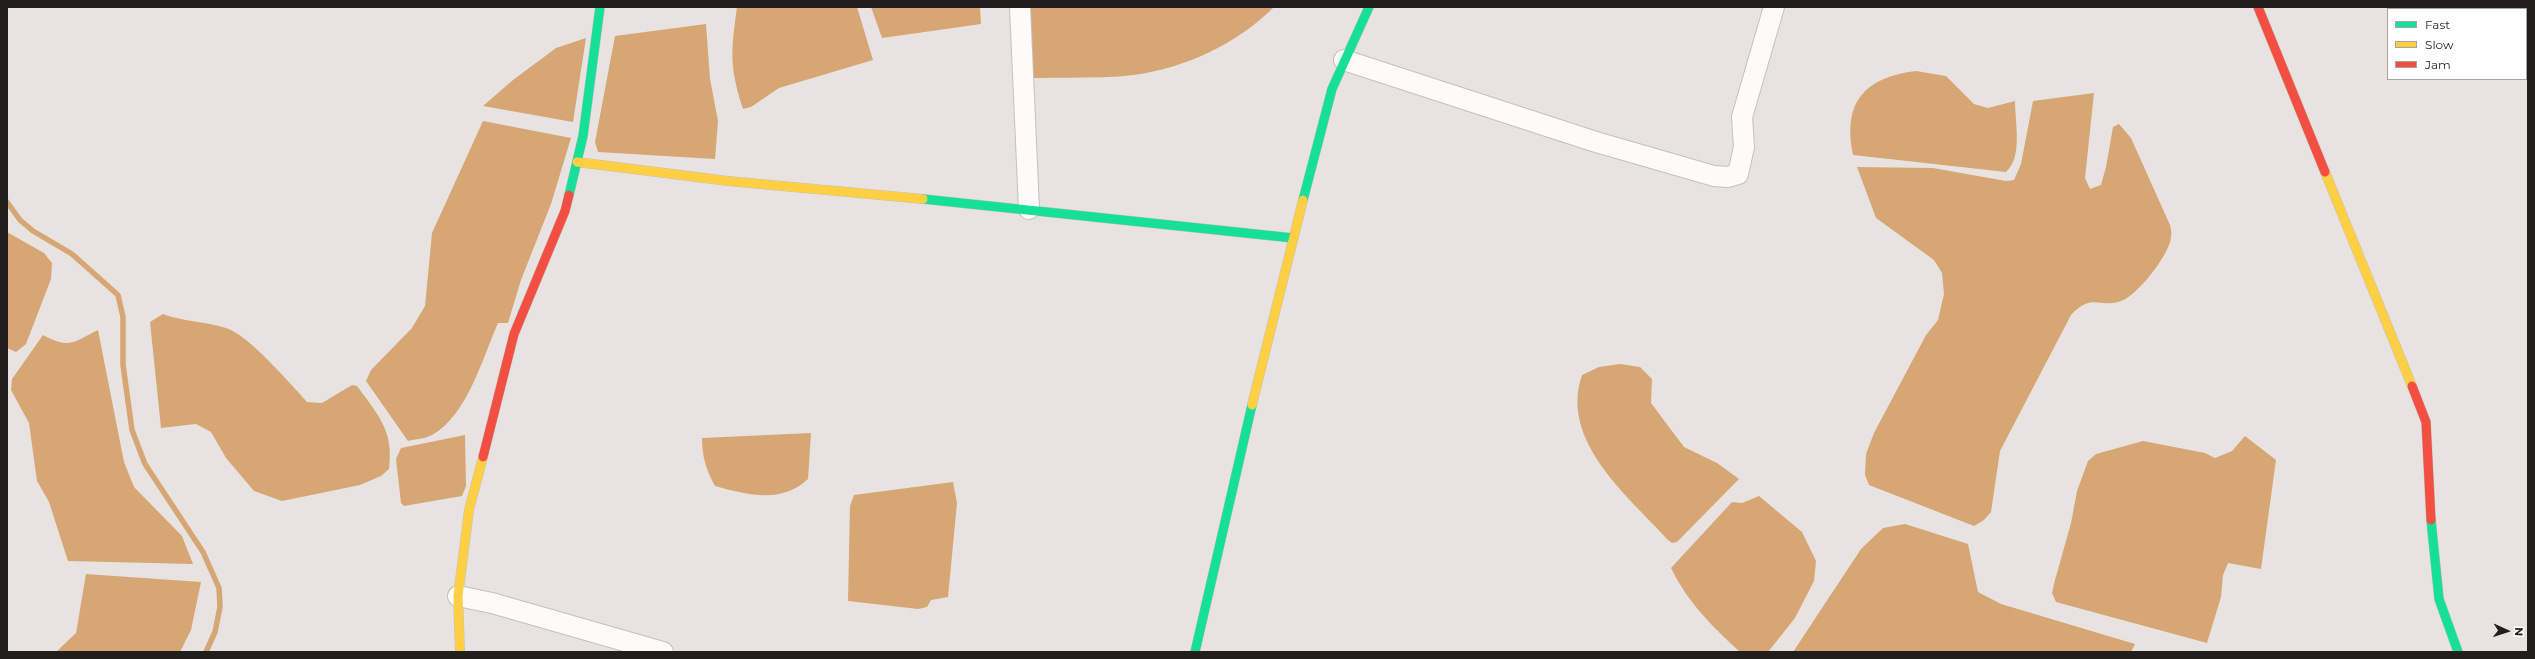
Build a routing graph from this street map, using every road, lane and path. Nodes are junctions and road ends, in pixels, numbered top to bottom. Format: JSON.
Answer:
{"nodes":[{"id":1,"x":600,"y":7,"type":"edge"},
{"id":2,"x":1020,"y":7,"type":"edge"},
{"id":3,"x":1369,"y":7,"type":"edge"},
{"id":4,"x":1774,"y":7,"type":"edge"},
{"id":5,"x":2258,"y":7,"type":"edge"},
{"id":6,"x":1344,"y":60,"type":"junction"},
{"id":7,"x":577,"y":162,"type":"junction"},
{"id":8,"x":1029,"y":209,"type":"junction"},
{"id":9,"x":1293,"y":238,"type":"junction"},
{"id":10,"x":458,"y":596,"type":"junction"},
{"id":11,"x":460,"y":652,"type":"edge"},
{"id":12,"x":663,"y":652,"type":"edge"},
{"id":13,"x":1195,"y":652,"type":"edge"},
{"id":14,"x":2458,"y":652,"type":"edge"}],
"edges":[{"from":1,"to":7,"type":"street"},
{"from":2,"to":8,"type":"street"},
{"from":3,"to":6,"type":"street"},
{"from":4,"to":6,"type":"street"},
{"from":5,"to":14,"type":"street"},
{"from":6,"to":9,"type":"street"},
{"from":7,"to":8,"type":"street"},
{"from":7,"to":10,"type":"street"},
{"from":8,"to":9,"type":"street"},
{"from":9,"to":13,"type":"street"},
{"from":10,"to":11,"type":"street"},
{"from":10,"to":12,"type":"street"}]}
